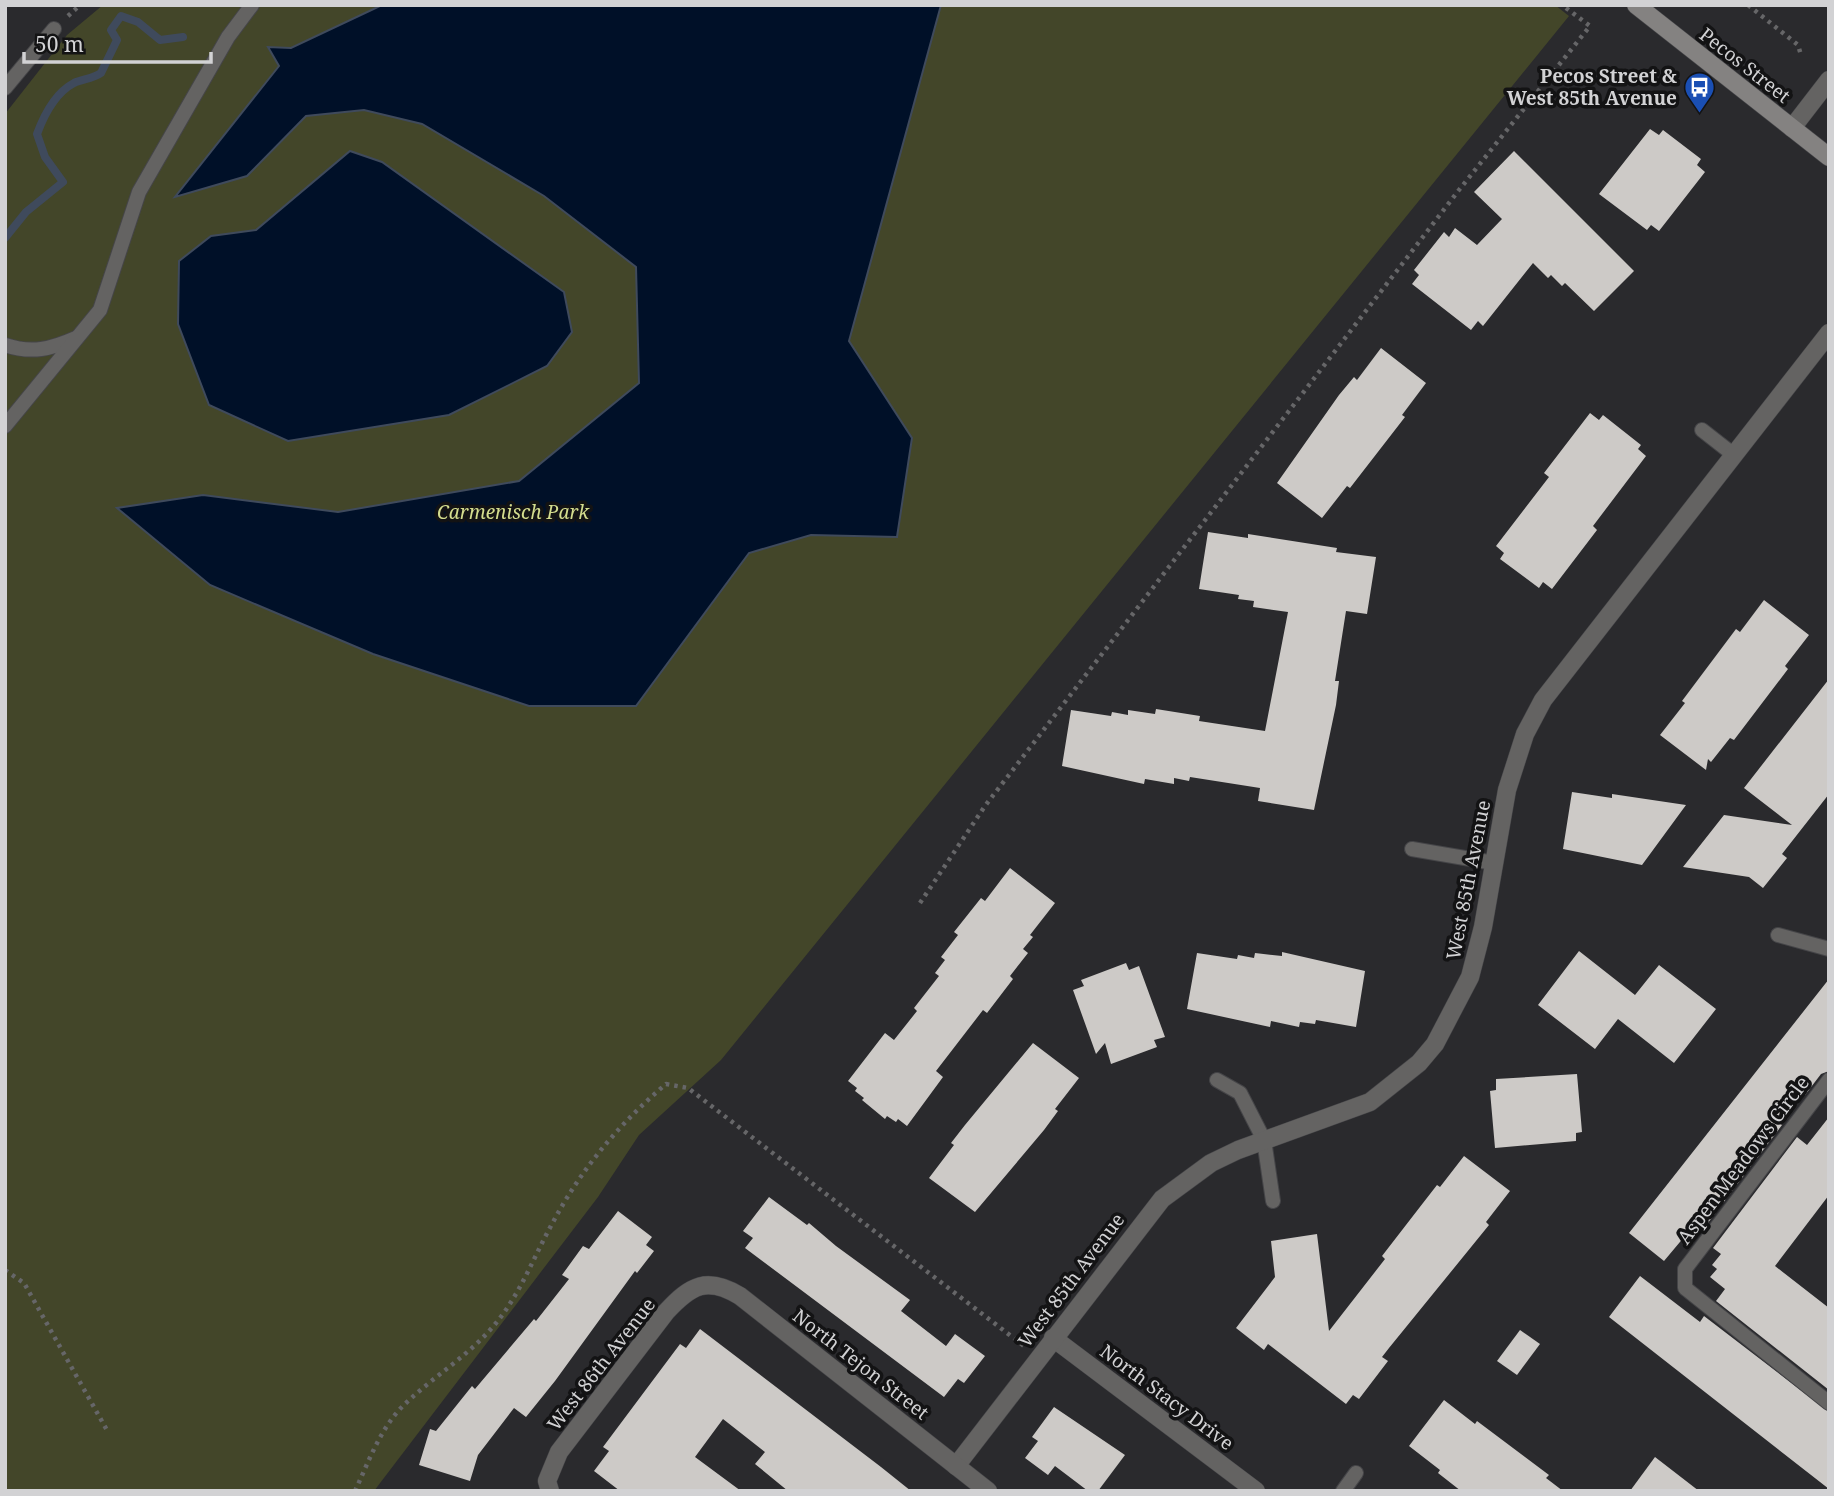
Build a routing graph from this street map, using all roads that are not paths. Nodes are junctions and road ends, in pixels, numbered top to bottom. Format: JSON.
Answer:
{"nodes":[{"id":1,"x":252,"y":5,"type":"edge"},
{"id":2,"x":1636,"y":5,"type":"edge"},
{"id":3,"x":54,"y":29,"type":"dead end"},
{"id":4,"x":1829,"y":80,"type":"edge"},
{"id":5,"x":5,"y":88,"type":"edge"},
{"id":6,"x":1792,"y":128,"type":"junction"},
{"id":7,"x":1829,"y":157,"type":"edge"},
{"id":8,"x":1829,"y":333,"type":"edge"},
{"id":9,"x":78,"y":338,"type":"junction"},
{"id":10,"x":5,"y":345,"type":"edge"},
{"id":11,"x":5,"y":426,"type":"edge"},
{"id":12,"x":1702,"y":430,"type":"dead end"},
{"id":13,"x":1734,"y":455,"type":"junction"},
{"id":14,"x":1412,"y":849,"type":"dead end"},
{"id":15,"x":1494,"y":863,"type":"junction"},
{"id":16,"x":1778,"y":935,"type":"dead end"},
{"id":17,"x":1829,"y":949,"type":"edge"},
{"id":18,"x":1217,"y":1080,"type":"dead end"},
{"id":19,"x":1829,"y":1080,"type":"edge"},
{"id":20,"x":1264,"y":1140,"type":"junction"},
{"id":21,"x":1273,"y":1201,"type":"dead end"},
{"id":22,"x":701,"y":1285,"type":"joint"},
{"id":23,"x":1053,"y":1338,"type":"junction"},
{"id":24,"x":1829,"y":1403,"type":"edge"},
{"id":25,"x":956,"y":1466,"type":"junction"},
{"id":26,"x":1356,"y":1474,"type":"dead end"},
{"id":27,"x":549,"y":1486,"type":"edge"},
{"id":28,"x":988,"y":1491,"type":"edge"},
{"id":29,"x":1256,"y":1491,"type":"edge"},
{"id":30,"x":1343,"y":1491,"type":"edge"}],
"edges":[{"from":1,"to":9,"type":"lane"},
{"from":2,"to":6,"type":"main road","name":"Pecos Street"},
{"from":3,"to":5,"type":"lane"},
{"from":4,"to":6,"type":"street"},
{"from":6,"to":7,"type":"main road","name":"Pecos Street"},
{"from":8,"to":13,"type":"street","name":"West 85th Avenue"},
{"from":9,"to":10,"type":"lane"},
{"from":9,"to":11,"type":"lane"},
{"from":12,"to":13,"type":"lane"},
{"from":13,"to":15,"type":"street","name":"West 85th Avenue"},
{"from":14,"to":15,"type":"lane"},
{"from":15,"to":20,"type":"street","name":"West 85th Avenue"},
{"from":16,"to":17,"type":"lane"},
{"from":18,"to":20,"type":"lane"},
{"from":19,"to":24,"type":"lane","name":"Aspen Meadows Circle"},
{"from":20,"to":21,"type":"lane"},
{"from":20,"to":23,"type":"street","name":"West 85th Avenue"},
{"from":22,"to":25,"type":"street","name":"North Tejon Street"},
{"from":22,"to":27,"type":"street","name":"West 86th Avenue"},
{"from":23,"to":25,"type":"street","name":"West 85th Avenue"},
{"from":23,"to":29,"type":"street","name":"North Stacy Drive"},
{"from":25,"to":28,"type":"street","name":"North Tejon Street"},
{"from":26,"to":30,"type":"lane"}]}
